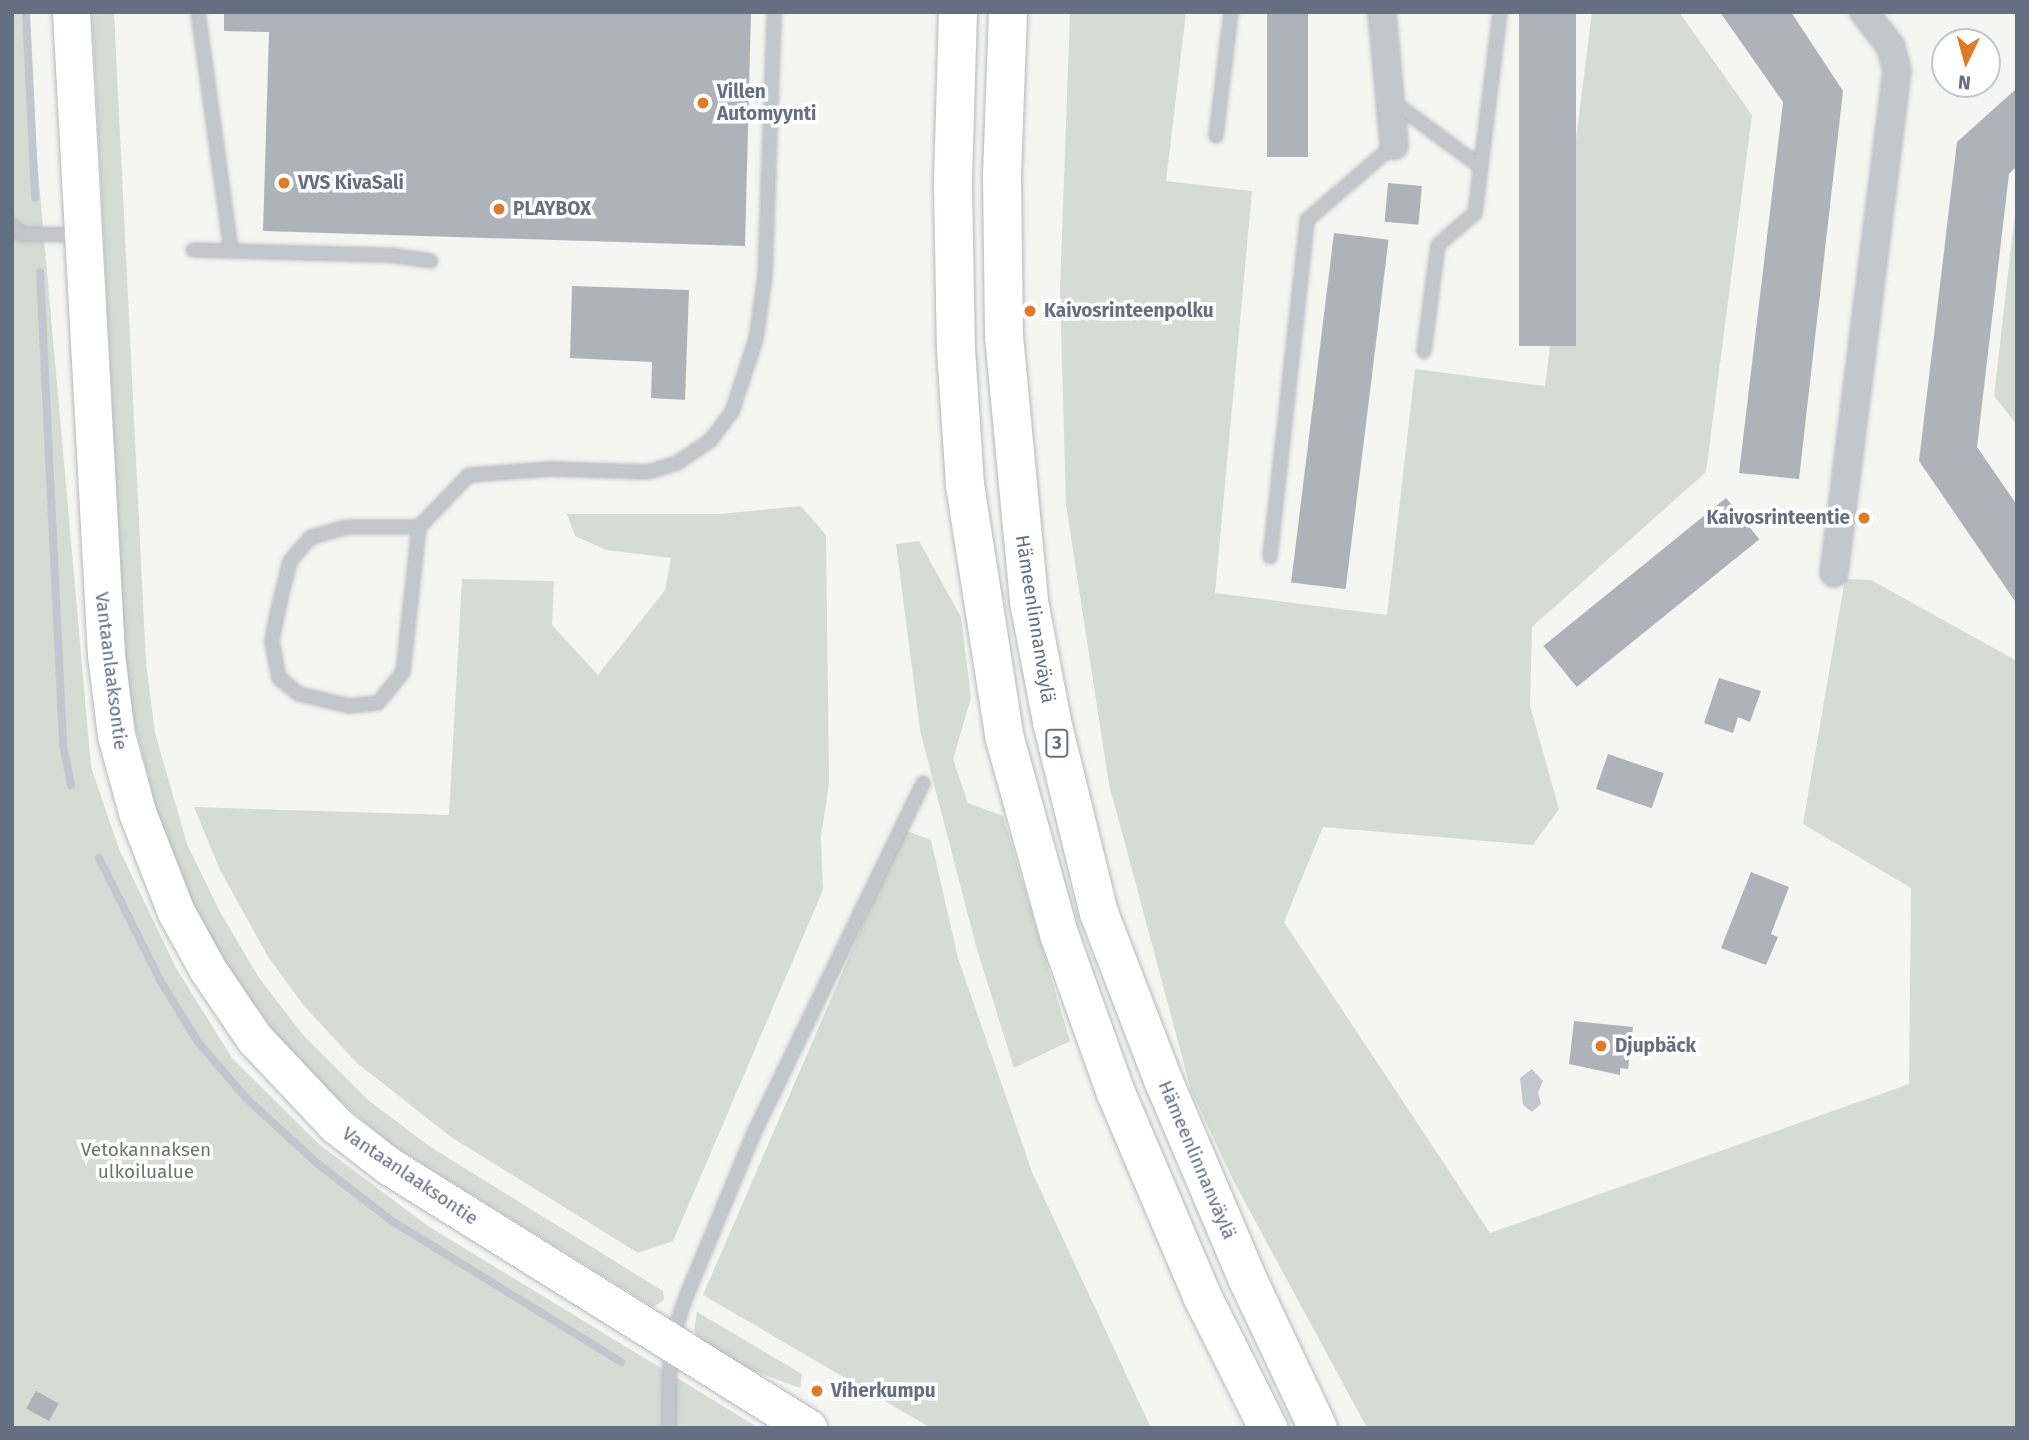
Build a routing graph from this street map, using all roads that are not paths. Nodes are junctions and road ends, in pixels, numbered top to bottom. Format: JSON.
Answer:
{"nodes":[{"id":1,"x":71,"y":12,"type":"edge"},
{"id":2,"x":198,"y":12,"type":"edge"},
{"id":3,"x":774,"y":12,"type":"edge"},
{"id":4,"x":958,"y":12,"type":"edge"},
{"id":5,"x":1008,"y":12,"type":"edge"},
{"id":6,"x":1231,"y":12,"type":"edge"},
{"id":7,"x":1382,"y":12,"type":"edge"},
{"id":8,"x":1500,"y":12,"type":"edge"},
{"id":9,"x":1864,"y":12,"type":"edge"},
{"id":10,"x":1390,"y":100,"type":"junction"},
{"id":11,"x":1216,"y":136,"type":"dead end"},
{"id":12,"x":1394,"y":145,"type":"joint"},
{"id":13,"x":1481,"y":167,"type":"junction"},
{"id":14,"x":12,"y":225,"type":"edge"},
{"id":15,"x":84,"y":235,"type":"junction"},
{"id":16,"x":193,"y":250,"type":"dead end"},
{"id":17,"x":231,"y":251,"type":"junction"},
{"id":18,"x":431,"y":261,"type":"dead end"},
{"id":19,"x":1424,"y":351,"type":"dead end"},
{"id":20,"x":419,"y":527,"type":"junction"},
{"id":21,"x":1270,"y":557,"type":"dead end"},
{"id":22,"x":1834,"y":573,"type":"dead end"},
{"id":23,"x":923,"y":783,"type":"dead end"},
{"id":24,"x":670,"y":1344,"type":"junction"},
{"id":25,"x":669,"y":1428,"type":"edge"},
{"id":26,"x":808,"y":1428,"type":"edge"},
{"id":27,"x":1268,"y":1428,"type":"edge"},
{"id":28,"x":1318,"y":1428,"type":"edge"}],
"edges":[{"from":1,"to":15,"type":"main road","name":"Vantaanlaaksontie"},
{"from":2,"to":17,"type":"lane"},
{"from":3,"to":20,"type":"lane"},
{"from":4,"to":27,"type":"highway"},
{"from":5,"to":28,"type":"highway","name":"Hämeenlinnanväylä","number":"3"},
{"from":6,"to":11,"type":"lane"},
{"from":7,"to":10,"type":"street"},
{"from":8,"to":13,"type":"lane"},
{"from":9,"to":22,"type":"street"},
{"from":10,"to":12,"type":"street"},
{"from":10,"to":13,"type":"lane"},
{"from":12,"to":21,"type":"lane"},
{"from":13,"to":19,"type":"lane"},
{"from":14,"to":15,"type":"lane"},
{"from":15,"to":24,"type":"main road","name":"Vantaanlaaksontie"},
{"from":16,"to":17,"type":"lane"},
{"from":17,"to":18,"type":"lane"},
{"from":20,"to":20,"type":"lane"},
{"from":23,"to":24,"type":"lane"},
{"from":24,"to":25,"type":"lane"},
{"from":24,"to":26,"type":"main road","name":"Vantaanlaaksontie"}]}
